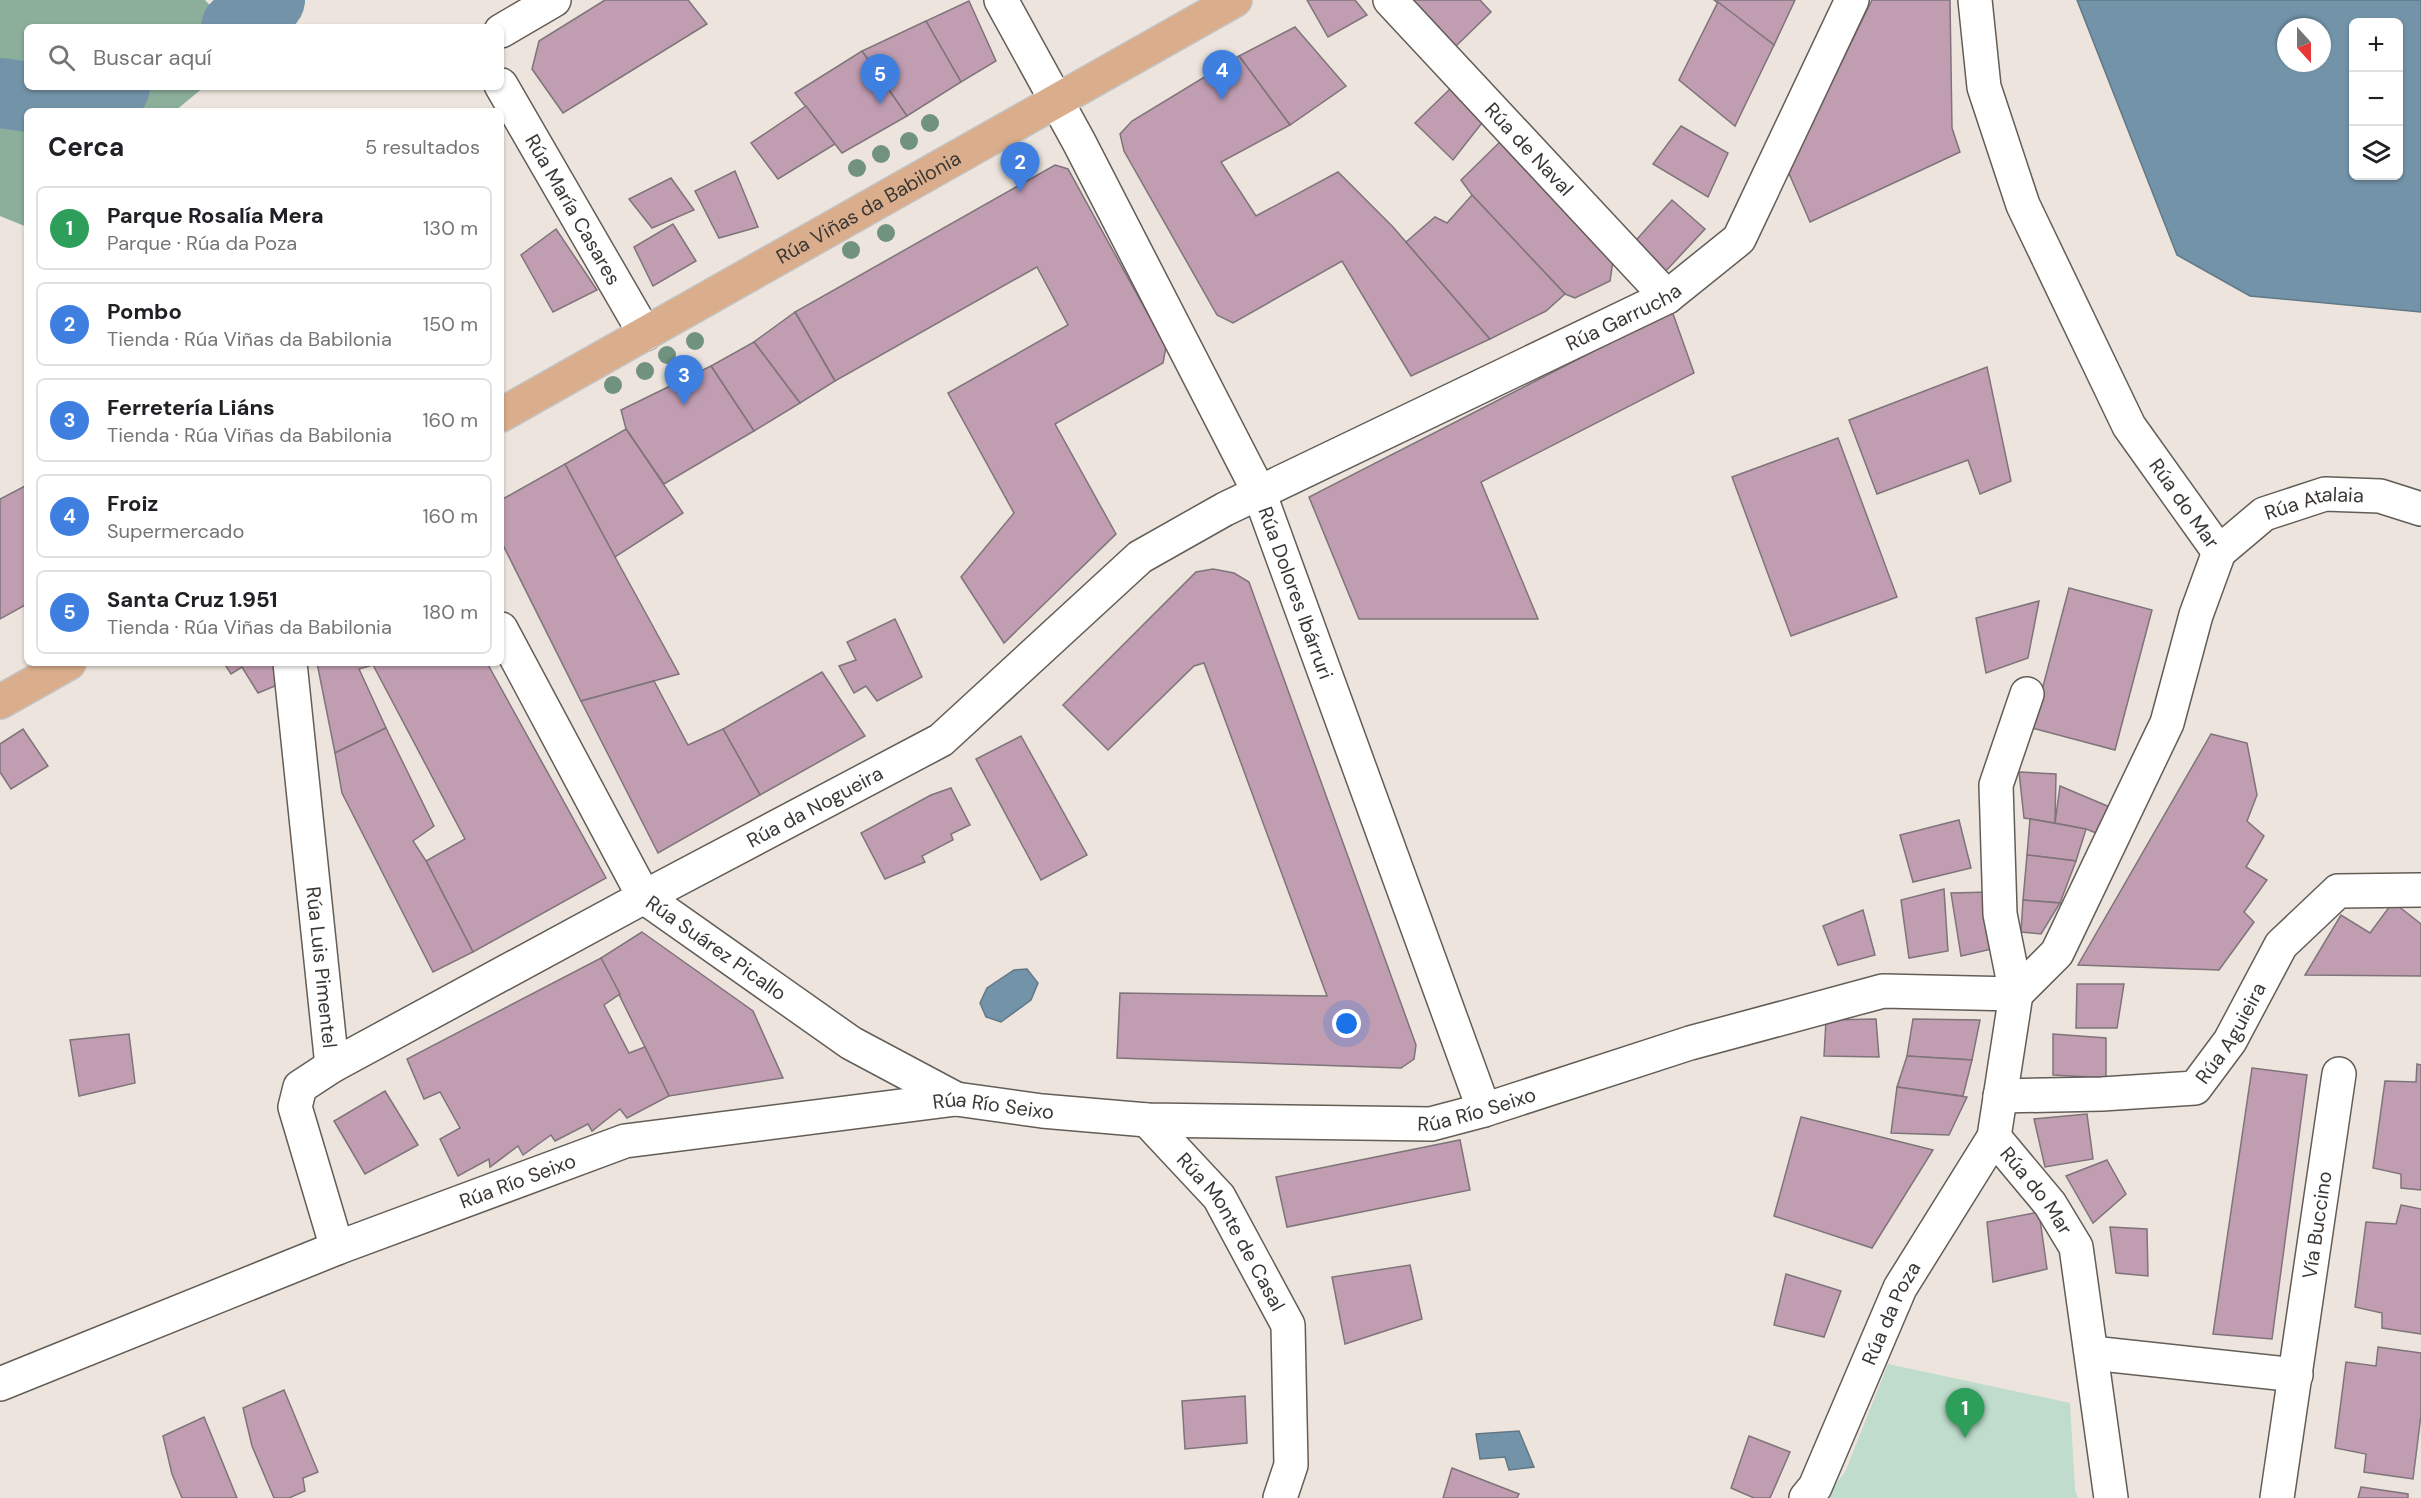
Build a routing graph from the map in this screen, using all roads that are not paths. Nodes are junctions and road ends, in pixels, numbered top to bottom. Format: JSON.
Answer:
{"nodes":[{"id":1,"x":554,"y":0,"type":"edge"},
{"id":2,"x":1001,"y":0,"type":"edge"},
{"id":3,"x":1235,"y":0,"type":"edge"},
{"id":4,"x":1390,"y":0,"type":"edge"},
{"id":5,"x":1852,"y":0,"type":"edge"},
{"id":6,"x":1975,"y":0,"type":"edge"},
{"id":7,"x":504,"y":29,"type":"edge"},
{"id":8,"x":503,"y":90,"type":"edge"},
{"id":9,"x":1055,"y":100,"type":"junction"},
{"id":10,"x":1667,"y":297,"type":"junction"},
{"id":11,"x":645,"y":333,"type":"junction"},
{"id":12,"x":504,"y":413,"type":"edge"},
{"id":13,"x":1259,"y":492,"type":"junction"},
{"id":14,"x":2421,"y":509,"type":"edge"},
{"id":15,"x":2218,"y":552,"type":"junction"},
{"id":16,"x":504,"y":635,"type":"edge"},
{"id":17,"x":64,"y":666,"type":"edge"},
{"id":18,"x":290,"y":666,"type":"edge"},
{"id":19,"x":2027,"y":694,"type":"dead end"},
{"id":20,"x":0,"y":702,"type":"edge"},
{"id":21,"x":2421,"y":890,"type":"edge"},
{"id":22,"x":644,"y":897,"type":"junction"},
{"id":23,"x":2016,"y":994,"type":"junction"},
{"id":24,"x":333,"y":1066,"type":"junction"},
{"id":25,"x":2339,"y":1074,"type":"dead end"},
{"id":26,"x":2000,"y":1096,"type":"junction"},
{"id":27,"x":956,"y":1099,"type":"junction"},
{"id":28,"x":1484,"y":1110,"type":"junction"},
{"id":29,"x":1147,"y":1120,"type":"junction"},
{"id":30,"x":1994,"y":1137,"type":"junction"},
{"id":31,"x":337,"y":1248,"type":"junction"},
{"id":32,"x":2092,"y":1353,"type":"junction"},
{"id":33,"x":2296,"y":1375,"type":"junction"},
{"id":34,"x":1,"y":1383,"type":"edge"},
{"id":35,"x":1280,"y":1498,"type":"edge"},
{"id":36,"x":1806,"y":1498,"type":"edge"},
{"id":37,"x":2111,"y":1498,"type":"edge"},
{"id":38,"x":2277,"y":1498,"type":"edge"}],
"edges":[{"from":1,"to":7,"type":"street"},
{"from":2,"to":9,"type":"street","name":"Rúa Dolores Ibárruri"},
{"from":3,"to":9,"type":"main road","name":"Rúa Viñas da Babilonia"},
{"from":4,"to":10,"type":"street","name":"Rúa de Naval"},
{"from":5,"to":10,"type":"street","name":"Rúa Garrucha"},
{"from":6,"to":15,"type":"street","name":"Rúa do Mar"},
{"from":8,"to":11,"type":"street","name":"Rúa María Casares"},
{"from":9,"to":11,"type":"main road","name":"Rúa Viñas da Babilonia"},
{"from":9,"to":13,"type":"street","name":"Rúa Dolores Ibárruri"},
{"from":10,"to":13,"type":"street","name":"Rúa Garrucha"},
{"from":11,"to":12,"type":"main road","name":"Rúa Viñas da Babilonia"},
{"from":13,"to":22,"type":"street","name":"Rúa da Nogueira"},
{"from":13,"to":28,"type":"street","name":"Rúa Dolores Ibárruri"},
{"from":14,"to":15,"type":"street","name":"Rúa Atalaia"},
{"from":15,"to":23,"type":"street","name":"Rúa do Mar"},
{"from":16,"to":22,"type":"street","name":"Rúa Suárez Picallo"},
{"from":17,"to":20,"type":"main road"},
{"from":18,"to":24,"type":"street","name":"Rúa Luis Pimentel"},
{"from":19,"to":23,"type":"street","name":"Rúa do Mar"},
{"from":21,"to":26,"type":"street","name":"Rúa Aguieira"},
{"from":22,"to":24,"type":"street","name":"Rúa da Nogueira"},
{"from":22,"to":27,"type":"street","name":"Rúa Suárez Picallo"},
{"from":23,"to":26,"type":"street","name":"Rúa do Mar"},
{"from":23,"to":28,"type":"street","name":"Rúa Río Seixo"},
{"from":24,"to":31,"type":"street","name":"Rúa Luis Pimentel"},
{"from":25,"to":33,"type":"street","name":"Vía Buccino"},
{"from":26,"to":30,"type":"street","name":"Rúa do Mar"},
{"from":27,"to":29,"type":"street","name":"Rúa Río Seixo"},
{"from":27,"to":31,"type":"street","name":"Rúa Río Seixo"},
{"from":28,"to":29,"type":"street","name":"Rúa Río Seixo"},
{"from":29,"to":35,"type":"street","name":"Rúa Monte de Casal"},
{"from":30,"to":32,"type":"street","name":"Rúa do Mar"},
{"from":30,"to":36,"type":"street","name":"Rúa da Poza"},
{"from":31,"to":34,"type":"street","name":"Rúa Río Seixo"},
{"from":32,"to":33,"type":"street"},
{"from":32,"to":37,"type":"street","name":"Rúa do Mar"},
{"from":33,"to":38,"type":"street","name":"Vía Buccino"}]}
